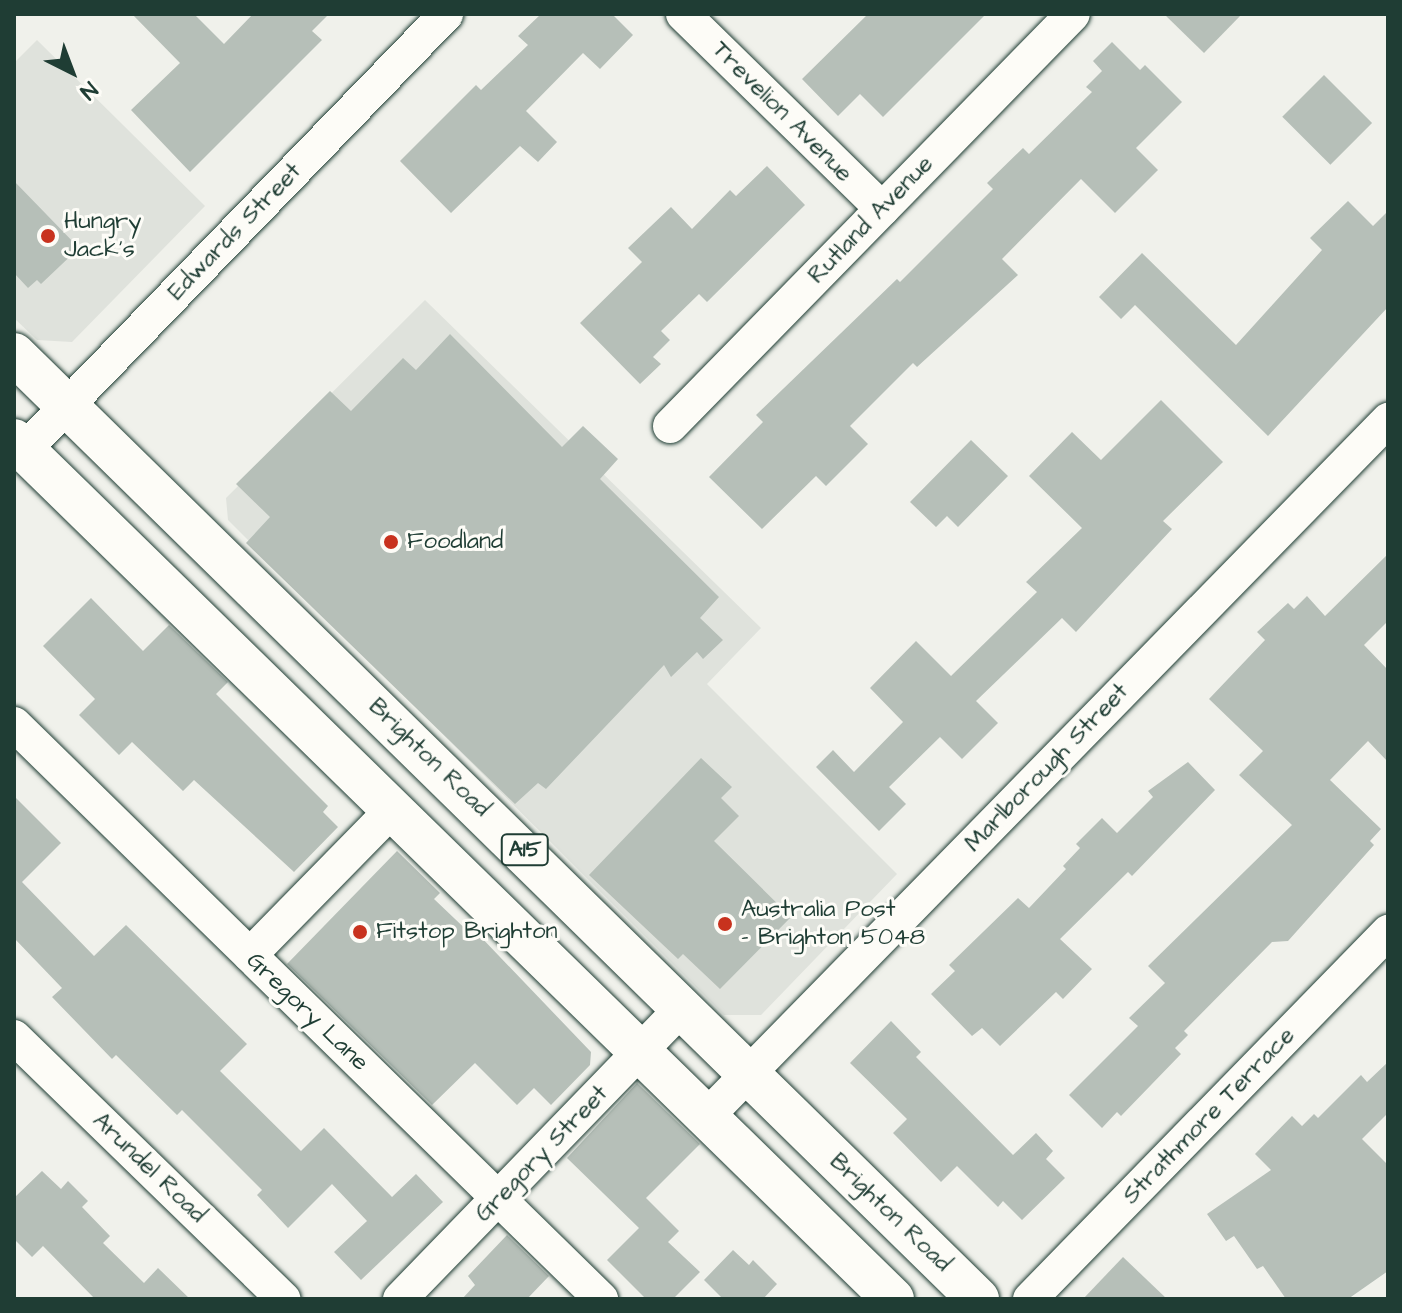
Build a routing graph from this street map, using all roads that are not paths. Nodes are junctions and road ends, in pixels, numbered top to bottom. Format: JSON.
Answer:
{"nodes":[{"id":1,"x":446,"y":14,"type":"edge"},
{"id":2,"x":683,"y":14,"type":"edge"},
{"id":3,"x":1073,"y":14,"type":"edge"},
{"id":4,"x":882,"y":209,"type":"junction"},
{"id":5,"x":14,"y":354,"type":"edge"},
{"id":6,"x":67,"y":405,"type":"junction"},
{"id":7,"x":1388,"y":420,"type":"edge"},
{"id":8,"x":670,"y":426,"type":"dead end"},
{"id":9,"x":19,"y":445,"type":"edge"},
{"id":10,"x":14,"y":724,"type":"edge"},
{"id":11,"x":393,"y":809,"type":"junction"},
{"id":12,"x":1388,"y":932,"type":"edge"},
{"id":13,"x":250,"y":955,"type":"junction"},
{"id":14,"x":682,"y":1008,"type":"junction"},
{"id":15,"x":14,"y":1037,"type":"edge"},
{"id":16,"x":641,"y":1051,"type":"junction"},
{"id":17,"x":749,"y":1074,"type":"junction"},
{"id":18,"x":707,"y":1116,"type":"junction"},
{"id":19,"x":498,"y":1199,"type":"junction"},
{"id":20,"x":283,"y":1299,"type":"edge"},
{"id":21,"x":400,"y":1299,"type":"edge"},
{"id":22,"x":601,"y":1299,"type":"edge"},
{"id":23,"x":893,"y":1299,"type":"edge"},
{"id":24,"x":978,"y":1299,"type":"edge"},
{"id":25,"x":1030,"y":1299,"type":"edge"}],
"edges":[{"from":1,"to":6,"type":"street","name":"Edwards Street"},
{"from":2,"to":4,"type":"street","name":"Trevelion Avenue"},
{"from":3,"to":4,"type":"street","name":"Rutland Avenue"},
{"from":4,"to":8,"type":"street","name":"Rutland Avenue"},
{"from":5,"to":6,"type":"main road","name":"Brighton Road","number":"A15"},
{"from":6,"to":9,"type":"street","name":"Edwards Street"},
{"from":6,"to":14,"type":"main road","name":"Brighton Road","number":"A15"},
{"from":7,"to":17,"type":"street","name":"Marlborough Street"},
{"from":9,"to":11,"type":"main road","number":"A15"},
{"from":10,"to":13,"type":"street","name":"Gregory Lane"},
{"from":11,"to":13,"type":"street"},
{"from":11,"to":16,"type":"main road","number":"A15"},
{"from":12,"to":25,"type":"street","name":"Strathmore Terrace"},
{"from":13,"to":19,"type":"street","name":"Gregory Lane"},
{"from":14,"to":16,"type":"street","name":"Gregory Street"},
{"from":14,"to":17,"type":"main road","name":"Brighton Road","number":"A15"},
{"from":15,"to":20,"type":"street","name":"Arundel Road"},
{"from":16,"to":18,"type":"main road","number":"A15"},
{"from":16,"to":19,"type":"street","name":"Gregory Street"},
{"from":17,"to":18,"type":"street","name":"Marlborough Street"},
{"from":17,"to":24,"type":"main road","name":"Brighton Road","number":"A15"},
{"from":18,"to":23,"type":"main road","number":"A15"},
{"from":19,"to":21,"type":"street","name":"Gregory Street"},
{"from":19,"to":22,"type":"street","name":"Gregory Lane"}]}
